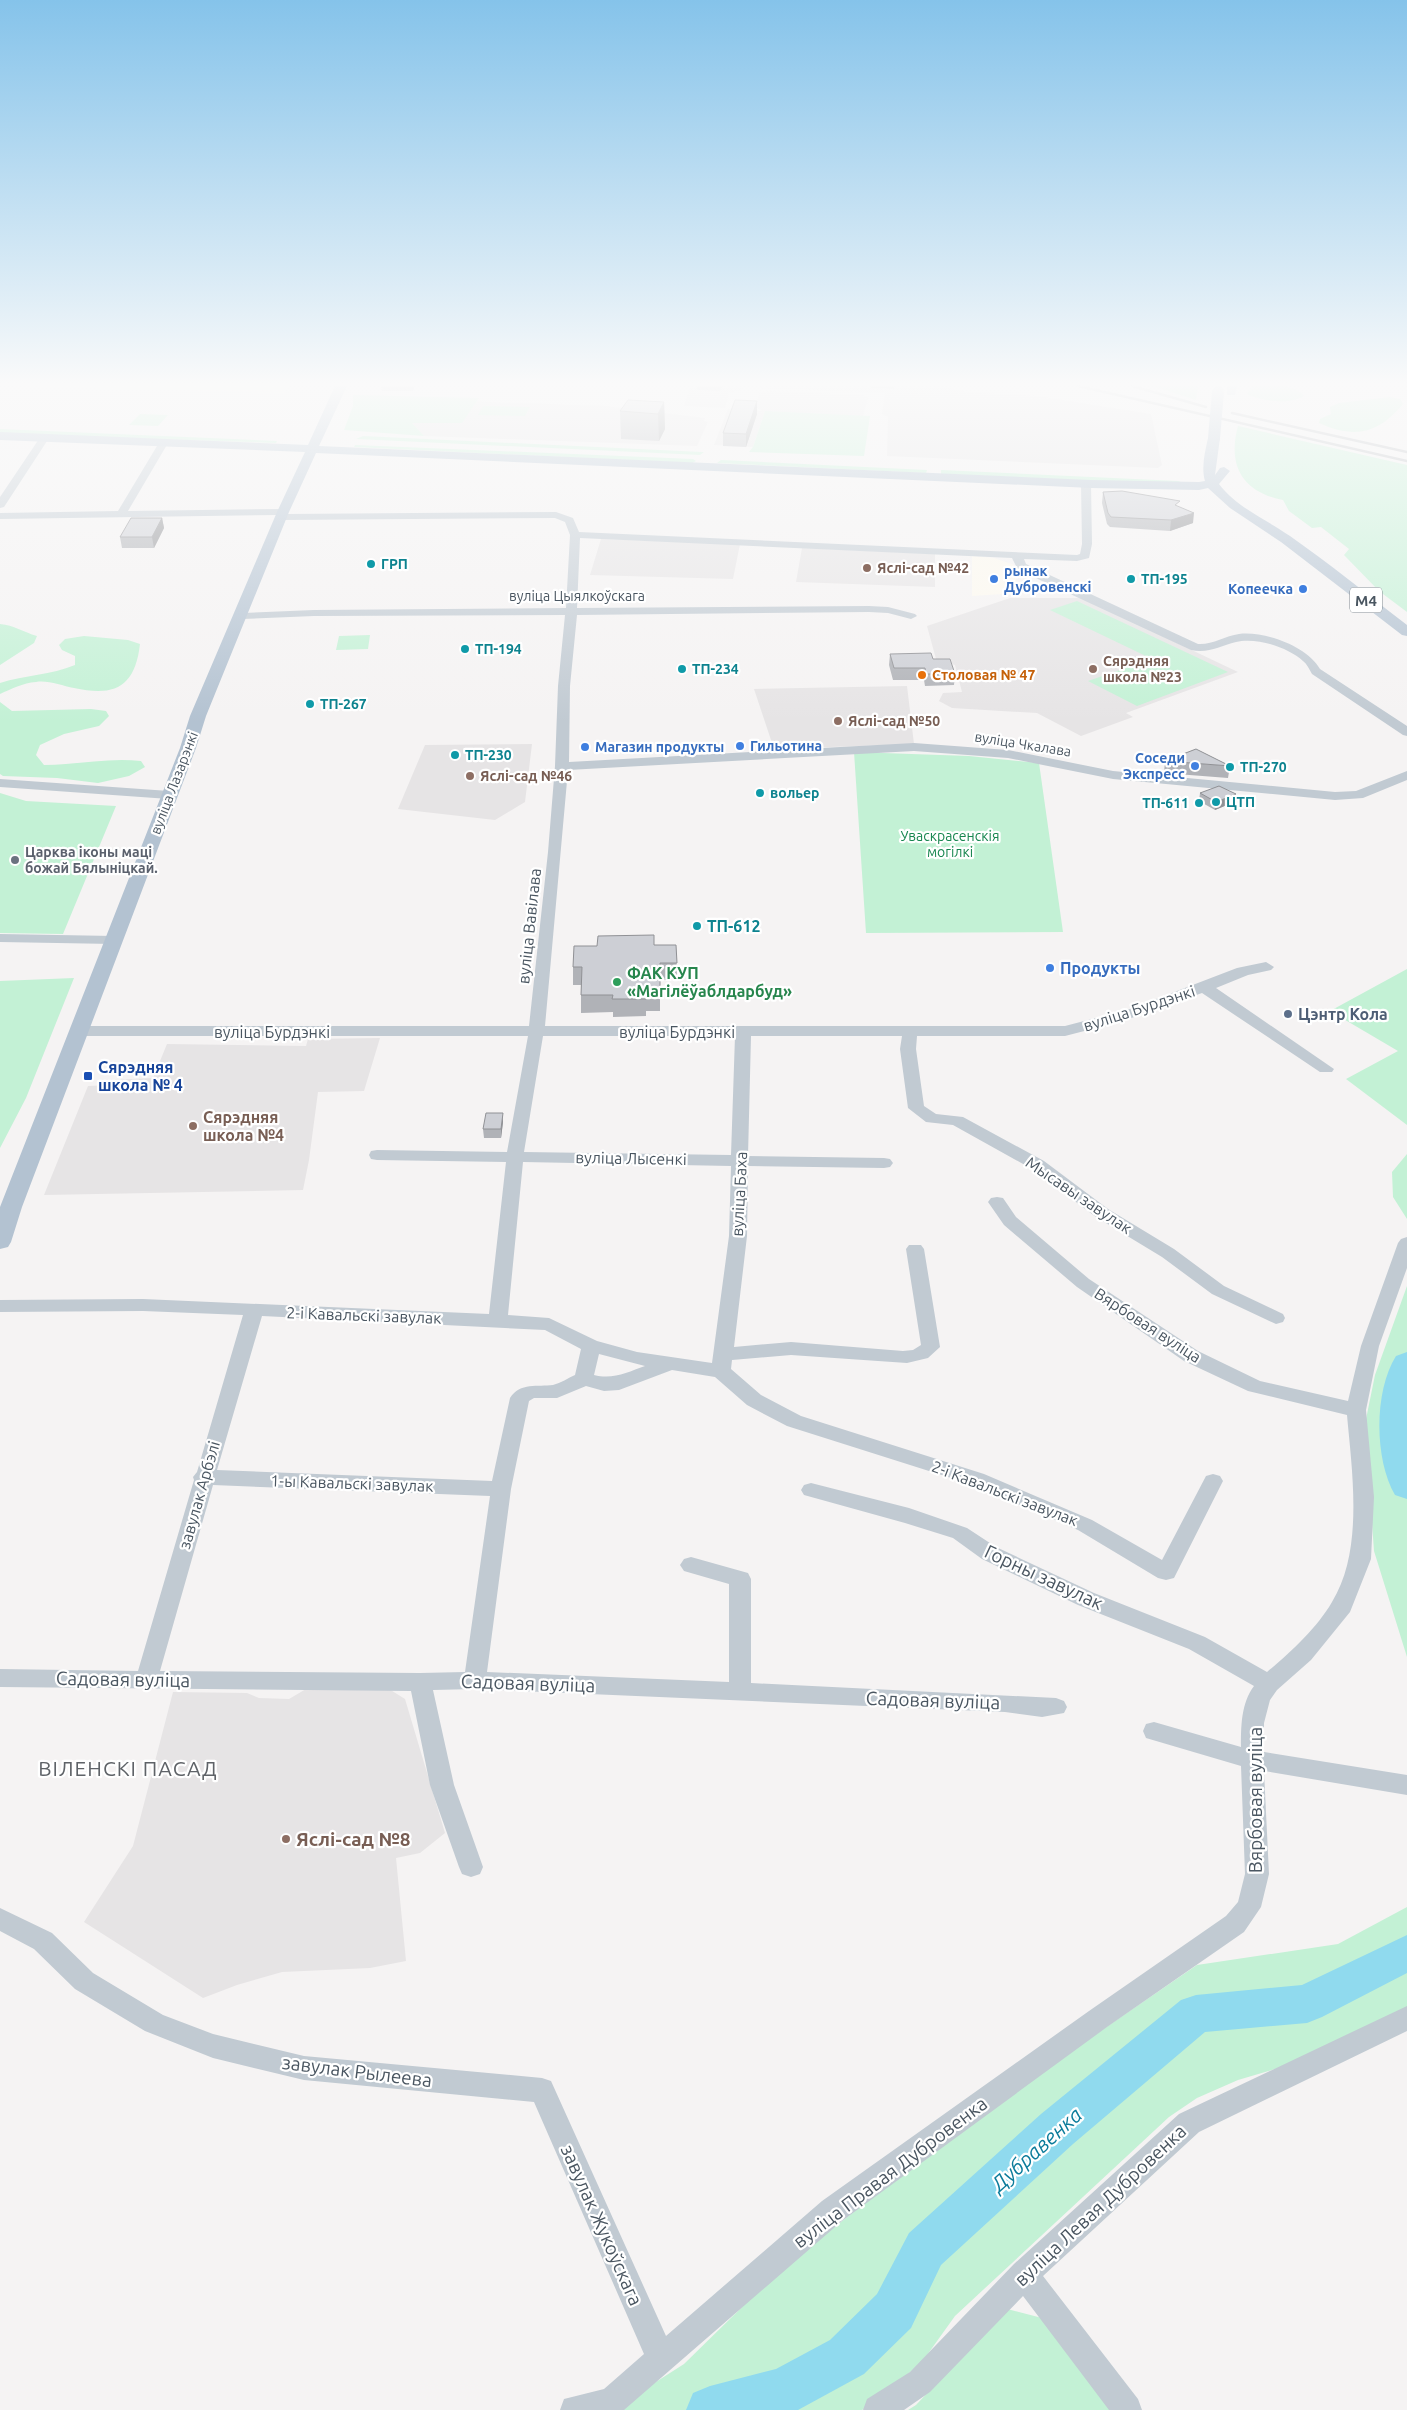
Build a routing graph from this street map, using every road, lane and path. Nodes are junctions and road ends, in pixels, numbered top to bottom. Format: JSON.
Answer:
{"nodes":[{"id":1,"x":130,"y":498,"type":"edge"},
{"id":2,"x":290,"y":498,"type":"edge"},
{"id":3,"x":1087,"y":498,"type":"edge"},
{"id":4,"x":1213,"y":498,"type":"edge"},
{"id":5,"x":1237,"y":498,"type":"edge"},
{"id":6,"x":1237,"y":498,"type":"edge"},
{"id":7,"x":1247,"y":504,"type":"junction"},
{"id":8,"x":121,"y":514,"type":"junction"},
{"id":9,"x":282,"y":515,"type":"junction"},
{"id":10,"x":0,"y":516,"type":"edge"},
{"id":11,"x":575,"y":535,"type":"junction"},
{"id":12,"x":1017,"y":556,"type":"junction"},
{"id":13,"x":572,"y":612,"type":"junction"},
{"id":14,"x":242,"y":616,"type":"junction"},
{"id":15,"x":911,"y":616,"type":"dead end"},
{"id":16,"x":1407,"y":622,"type":"edge"},
{"id":17,"x":1407,"y":632,"type":"edge"},
{"id":18,"x":1407,"y":732,"type":"edge"},
{"id":19,"x":562,"y":766,"type":"junction"},
{"id":20,"x":1407,"y":775,"type":"edge"},
{"id":21,"x":0,"y":783,"type":"edge"},
{"id":22,"x":169,"y":795,"type":"junction"},
{"id":23,"x":0,"y":938,"type":"edge"},
{"id":24,"x":114,"y":940,"type":"junction"},
{"id":25,"x":1266,"y":966,"type":"dead end"},
{"id":26,"x":1204,"y":987,"type":"junction"},
{"id":27,"x":78,"y":1031,"type":"junction"},
{"id":28,"x":743,"y":1032,"type":"junction"},
{"id":29,"x":910,"y":1032,"type":"junction"},
{"id":30,"x":536,"y":1033,"type":"junction"},
{"id":31,"x":1326,"y":1069,"type":"dead end"},
{"id":32,"x":377,"y":1155,"type":"dead end"},
{"id":33,"x":515,"y":1157,"type":"junction"},
{"id":34,"x":741,"y":1160,"type":"junction"},
{"id":35,"x":884,"y":1163,"type":"dead end"},
{"id":36,"x":997,"y":1202,"type":"dead end"},
{"id":37,"x":0,"y":1242,"type":"edge"},
{"id":38,"x":1407,"y":1243,"type":"edge"},
{"id":39,"x":915,"y":1250,"type":"dead end"},
{"id":40,"x":0,"y":1306,"type":"edge"},
{"id":41,"x":254,"y":1310,"type":"junction"},
{"id":42,"x":1276,"y":1318,"type":"dead end"},
{"id":43,"x":498,"y":1320,"type":"junction"},
{"id":44,"x":591,"y":1346,"type":"junction"},
{"id":45,"x":722,"y":1363,"type":"junction"},
{"id":46,"x":669,"y":1364,"type":"junction"},
{"id":47,"x":584,"y":1379,"type":"junction"},
{"id":48,"x":1356,"y":1410,"type":"junction"},
{"id":49,"x":203,"y":1477,"type":"junction"},
{"id":50,"x":1214,"y":1481,"type":"dead end"},
{"id":51,"x":501,"y":1489,"type":"junction"},
{"id":52,"x":811,"y":1490,"type":"dead end"},
{"id":53,"x":691,"y":1565,"type":"dead end"},
{"id":54,"x":0,"y":1678,"type":"edge"},
{"id":55,"x":146,"y":1680,"type":"junction"},
{"id":56,"x":475,"y":1680,"type":"junction"},
{"id":57,"x":420,"y":1682,"type":"junction"},
{"id":58,"x":1269,"y":1684,"type":"junction"},
{"id":59,"x":740,"y":1692,"type":"junction"},
{"id":60,"x":1056,"y":1707,"type":"dead end"},
{"id":61,"x":1154,"y":1731,"type":"dead end"},
{"id":62,"x":1252,"y":1760,"type":"junction"},
{"id":63,"x":1407,"y":1785,"type":"edge"},
{"id":64,"x":471,"y":1866,"type":"dead end"},
{"id":65,"x":0,"y":1920,"type":"edge"},
{"id":66,"x":1214,"y":1939,"type":"joint"},
{"id":67,"x":1407,"y":2018,"type":"edge"},
{"id":68,"x":542,"y":2090,"type":"joint"},
{"id":69,"x":1024,"y":2274,"type":"junction"},
{"id":70,"x":662,"y":2359,"type":"junction"},
{"id":71,"x":575,"y":2410,"type":"edge"},
{"id":72,"x":878,"y":2410,"type":"edge"},
{"id":73,"x":1127,"y":2410,"type":"edge"}],
"edges":[{"from":1,"to":8,"type":"street"},
{"from":2,"to":9,"type":"main road","name":"вуліца Лазарэнкі"},
{"from":3,"to":12,"type":"street"},
{"from":4,"to":7,"type":"main road"},
{"from":5,"to":7,"type":"main road","number":"М4"},
{"from":6,"to":7,"type":"main road"},
{"from":7,"to":16,"type":"main road","number":"М4"},
{"from":7,"to":17,"type":"main road","number":"М4"},
{"from":8,"to":9,"type":"street"},
{"from":8,"to":10,"type":"street"},
{"from":9,"to":11,"type":"street"},
{"from":9,"to":14,"type":"main road","name":"вуліца Лазарэнкі"},
{"from":11,"to":12,"type":"street"},
{"from":11,"to":13,"type":"street","name":"вуліца Вавілава"},
{"from":12,"to":18,"type":"street"},
{"from":13,"to":14,"type":"street","name":"вуліца Цыялкоўскага"},
{"from":13,"to":15,"type":"street","name":"вуліца Цыялкоўскага"},
{"from":13,"to":19,"type":"street","name":"вуліца Вавілава"},
{"from":14,"to":22,"type":"main road","name":"вуліца Лазарэнкі"},
{"from":19,"to":20,"type":"street","name":"вуліца Чкалава"},
{"from":19,"to":30,"type":"street","name":"вуліца Вавілава"},
{"from":21,"to":22,"type":"street"},
{"from":22,"to":24,"type":"main road","name":"вуліца Лазарэнкі"},
{"from":23,"to":24,"type":"street"},
{"from":24,"to":27,"type":"main road","name":"вуліца Лазарэнкі"},
{"from":25,"to":26,"type":"street","name":"вуліца Бурдэнкі"},
{"from":26,"to":29,"type":"street","name":"вуліца Бурдэнкі"},
{"from":26,"to":31,"type":"street"},
{"from":27,"to":30,"type":"street","name":"вуліца Бурдэнкі"},
{"from":27,"to":37,"type":"main road","name":"вуліца Лазарэнкі"},
{"from":28,"to":29,"type":"street","name":"вуліца Бурдэнкі"},
{"from":28,"to":30,"type":"street","name":"вуліца Бурдэнкі"},
{"from":28,"to":34,"type":"street","name":"вуліца Баха"},
{"from":29,"to":42,"type":"street","name":"Мысавы завулак"},
{"from":30,"to":33,"type":"street","name":"вуліца Вавілава"},
{"from":32,"to":33,"type":"street","name":"вуліца Лысенкі"},
{"from":33,"to":34,"type":"street","name":"вуліца Лысенкі"},
{"from":33,"to":43,"type":"street","name":"вуліца Вавілава"},
{"from":34,"to":35,"type":"street","name":"вуліца Лысенкі"},
{"from":34,"to":45,"type":"street","name":"вуліца Баха"},
{"from":36,"to":48,"type":"street","name":"Вярбовая вуліца"},
{"from":38,"to":48,"type":"street","name":"Вярбовая вуліца"},
{"from":39,"to":45,"type":"street","name":"2-і Кавальскі завулак"},
{"from":40,"to":41,"type":"street","name":"2-і Кавальскі завулак"},
{"from":41,"to":43,"type":"street","name":"2-і Кавальскі завулак"},
{"from":41,"to":49,"type":"street","name":"завулак Арбэлі"},
{"from":43,"to":44,"type":"street","name":"2-і Кавальскі завулак"},
{"from":44,"to":46,"type":"street","name":"2-і Кавальскі завулак"},
{"from":44,"to":47,"type":"street"},
{"from":45,"to":46,"type":"street","name":"2-і Кавальскі завулак"},
{"from":45,"to":50,"type":"street","name":"2-і Кавальскі завулак"},
{"from":46,"to":47,"type":"street"},
{"from":47,"to":51,"type":"street"},
{"from":48,"to":58,"type":"street","name":"Вярбовая вуліца"},
{"from":49,"to":51,"type":"street","name":"1-ы Кавальскі завулак"},
{"from":49,"to":55,"type":"street","name":"завулак Арбэлі"},
{"from":51,"to":56,"type":"street"},
{"from":52,"to":58,"type":"street","name":"Горны завулак"},
{"from":53,"to":59,"type":"street"},
{"from":54,"to":55,"type":"street","name":"Садовая вуліца"},
{"from":55,"to":57,"type":"street","name":"Садовая вуліца"},
{"from":56,"to":57,"type":"street","name":"Садовая вуліца"},
{"from":56,"to":59,"type":"street","name":"Садовая вуліца"},
{"from":57,"to":64,"type":"street"},
{"from":58,"to":62,"type":"street","name":"Вярбовая вуліца"},
{"from":59,"to":60,"type":"street","name":"Садовая вуліца"},
{"from":61,"to":62,"type":"street"},
{"from":62,"to":63,"type":"street"},
{"from":62,"to":66,"type":"street","name":"Вярбовая вуліца"},
{"from":65,"to":68,"type":"street","name":"завулак Рылеева"},
{"from":66,"to":70,"type":"street","name":"вуліца Правая Дубровенка"},
{"from":67,"to":69,"type":"street","name":"вуліца Левая Дубровенка"},
{"from":68,"to":70,"type":"street","name":"завулак Жукоўскага"},
{"from":69,"to":72,"type":"street","name":"вуліца Левая Дубровенка"},
{"from":69,"to":73,"type":"street"},
{"from":70,"to":71,"type":"street","name":"вуліца Правая Дубровенка"}]}
